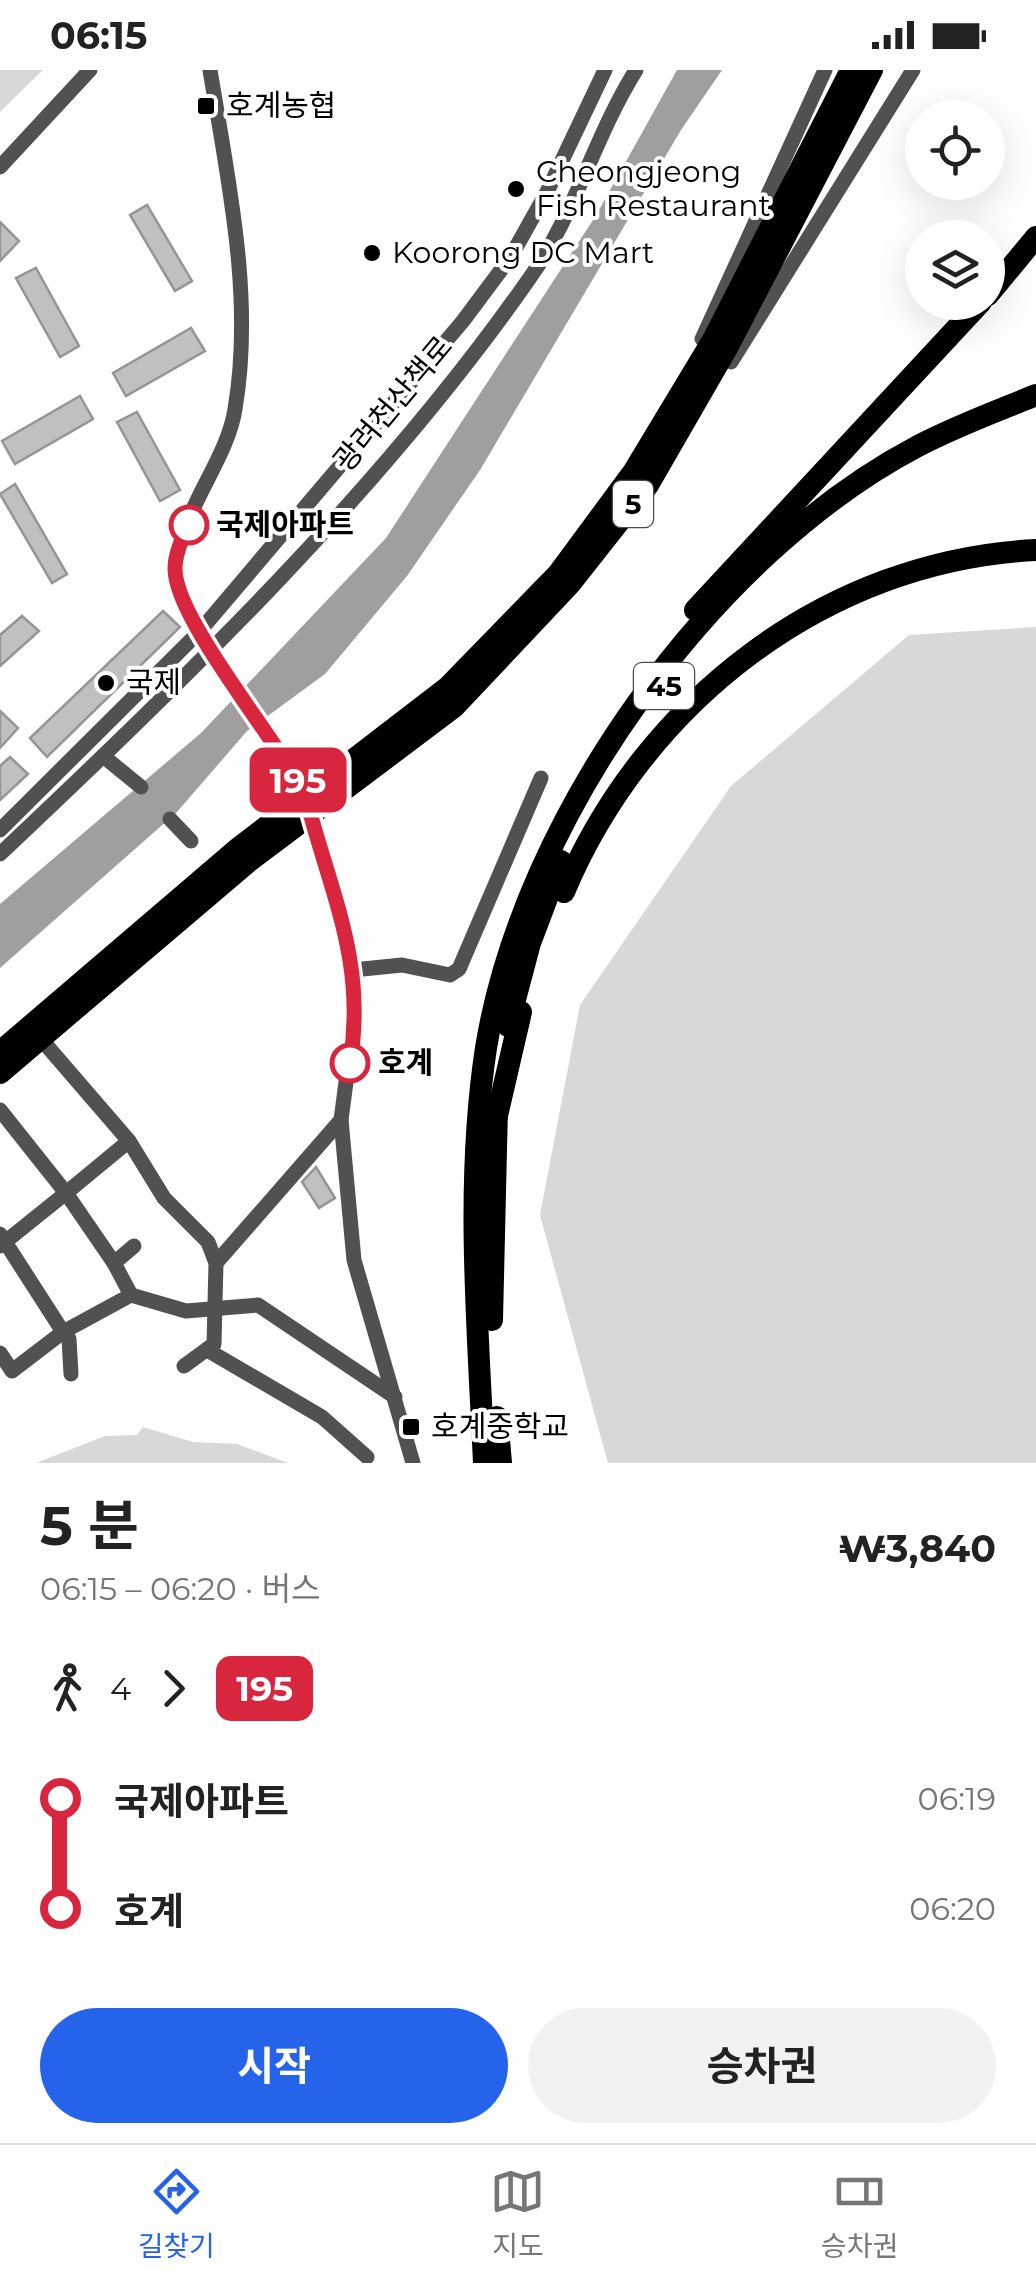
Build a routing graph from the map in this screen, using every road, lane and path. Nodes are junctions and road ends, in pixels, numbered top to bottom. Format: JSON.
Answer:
{"nodes":[{"id":1,"x":90,"y":70,"type":"edge"},
{"id":2,"x":210,"y":70,"type":"edge"},
{"id":3,"x":605,"y":70,"type":"edge"},
{"id":4,"x":636,"y":70,"type":"edge"},
{"id":5,"x":825,"y":70,"type":"edge"},
{"id":6,"x":850,"y":70,"type":"edge"},
{"id":7,"x":872,"y":70,"type":"edge"},
{"id":8,"x":914,"y":70,"type":"edge"},
{"id":9,"x":842,"y":100,"type":"junction"},
{"id":10,"x":0,"y":167,"type":"edge"},
{"id":11,"x":1036,"y":237,"type":"edge"},
{"id":12,"x":1005,"y":274,"type":"edge"},
{"id":13,"x":964,"y":320,"type":"edge"},
{"id":14,"x":1036,"y":396,"type":"edge"},
{"id":15,"x":1036,"y":404,"type":"edge"},
{"id":16,"x":641,"y":478,"type":"junction"},
{"id":17,"x":1036,"y":550,"type":"edge"},
{"id":18,"x":199,"y":632,"type":"junction"},
{"id":19,"x":211,"y":648,"type":"junction"},
{"id":20,"x":103,"y":756,"type":"junction"},
{"id":21,"x":541,"y":778,"type":"dead end"},
{"id":22,"x":300,"y":784,"type":"junction"},
{"id":23,"x":141,"y":787,"type":"dead end"},
{"id":24,"x":170,"y":819,"type":"dead end"},
{"id":25,"x":309,"y":819,"type":"junction"},
{"id":26,"x":0,"y":830,"type":"edge"},
{"id":27,"x":191,"y":841,"type":"dead end"},
{"id":28,"x":0,"y":854,"type":"edge"},
{"id":29,"x":543,"y":864,"type":"junction"},
{"id":30,"x":352,"y":970,"type":"junction"},
{"id":31,"x":41,"y":1039,"type":"junction"},
{"id":32,"x":0,"y":1052,"type":"edge"},
{"id":33,"x":0,"y":1073,"type":"edge"},
{"id":34,"x":0,"y":1110,"type":"edge"},
{"id":35,"x":341,"y":1120,"type":"junction"},
{"id":36,"x":496,"y":1120,"type":"junction"},
{"id":37,"x":129,"y":1141,"type":"junction"},
{"id":38,"x":66,"y":1193,"type":"junction"},
{"id":39,"x":2,"y":1240,"type":"edge"},
{"id":40,"x":134,"y":1246,"type":"dead end"},
{"id":41,"x":114,"y":1263,"type":"junction"},
{"id":42,"x":216,"y":1263,"type":"junction"},
{"id":43,"x":131,"y":1294,"type":"junction"},
{"id":44,"x":214,"y":1312,"type":"junction"},
{"id":45,"x":63,"y":1332,"type":"junction"},
{"id":46,"x":210,"y":1351,"type":"junction"},
{"id":47,"x":0,"y":1353,"type":"edge"},
{"id":48,"x":184,"y":1366,"type":"dead end"},
{"id":49,"x":6,"y":1373,"type":"edge"},
{"id":50,"x":71,"y":1374,"type":"dead end"},
{"id":51,"x":396,"y":1397,"type":"junction"},
{"id":52,"x":368,"y":1456,"type":"dead end"},
{"id":53,"x":412,"y":1463,"type":"edge"},
{"id":54,"x":484,"y":1463,"type":"edge"},
{"id":55,"x":501,"y":1463,"type":"edge"}],
"edges":[{"from":1,"to":10,"type":"street"},
{"from":2,"to":18,"type":"street"},
{"from":3,"to":18,"type":"street"},
{"from":4,"to":19,"type":"street","name":"광려천산책로"},
{"from":5,"to":16,"type":"street"},
{"from":6,"to":9,"type":"highway","number":"5"},
{"from":7,"to":9,"type":"highway","number":"5"},
{"from":8,"to":16,"type":"street"},
{"from":9,"to":16,"type":"highway","number":"5"},
{"from":11,"to":12,"type":"highway"},
{"from":13,"to":29,"type":"highway"},
{"from":14,"to":29,"type":"highway","number":"45"},
{"from":15,"to":36,"type":"highway","number":"45"},
{"from":16,"to":22,"type":"highway","number":"5"},
{"from":16,"to":25,"type":"highway","number":"5"},
{"from":17,"to":36,"type":"highway"},
{"from":18,"to":19,"type":"street"},
{"from":18,"to":26,"type":"street"},
{"from":19,"to":20,"type":"street","name":"광려천산책로"},
{"from":19,"to":22,"type":"street"},
{"from":20,"to":23,"type":"street"},
{"from":20,"to":28,"type":"street","name":"광려천산책로"},
{"from":21,"to":30,"type":"street"},
{"from":22,"to":25,"type":"street"},
{"from":22,"to":32,"type":"highway","number":"5"},
{"from":24,"to":27,"type":"street"},
{"from":25,"to":30,"type":"street"},
{"from":25,"to":31,"type":"highway","number":"5"},
{"from":29,"to":54,"type":"highway","number":"45"},
{"from":30,"to":35,"type":"street"},
{"from":31,"to":33,"type":"highway","number":"5"},
{"from":31,"to":37,"type":"street"},
{"from":34,"to":38,"type":"street"},
{"from":35,"to":42,"type":"street"},
{"from":35,"to":51,"type":"street"},
{"from":36,"to":55,"type":"highway","number":"45"},
{"from":37,"to":38,"type":"street"},
{"from":37,"to":42,"type":"street"},
{"from":38,"to":39,"type":"street"},
{"from":38,"to":41,"type":"street"},
{"from":39,"to":45,"type":"street"},
{"from":40,"to":41,"type":"street"},
{"from":41,"to":43,"type":"street"},
{"from":42,"to":44,"type":"street"},
{"from":43,"to":44,"type":"street"},
{"from":43,"to":45,"type":"street"},
{"from":44,"to":46,"type":"street"},
{"from":44,"to":51,"type":"street"},
{"from":45,"to":49,"type":"street"},
{"from":45,"to":50,"type":"street"},
{"from":46,"to":48,"type":"street"},
{"from":46,"to":52,"type":"street"},
{"from":47,"to":49,"type":"street"},
{"from":51,"to":53,"type":"street"}]}
